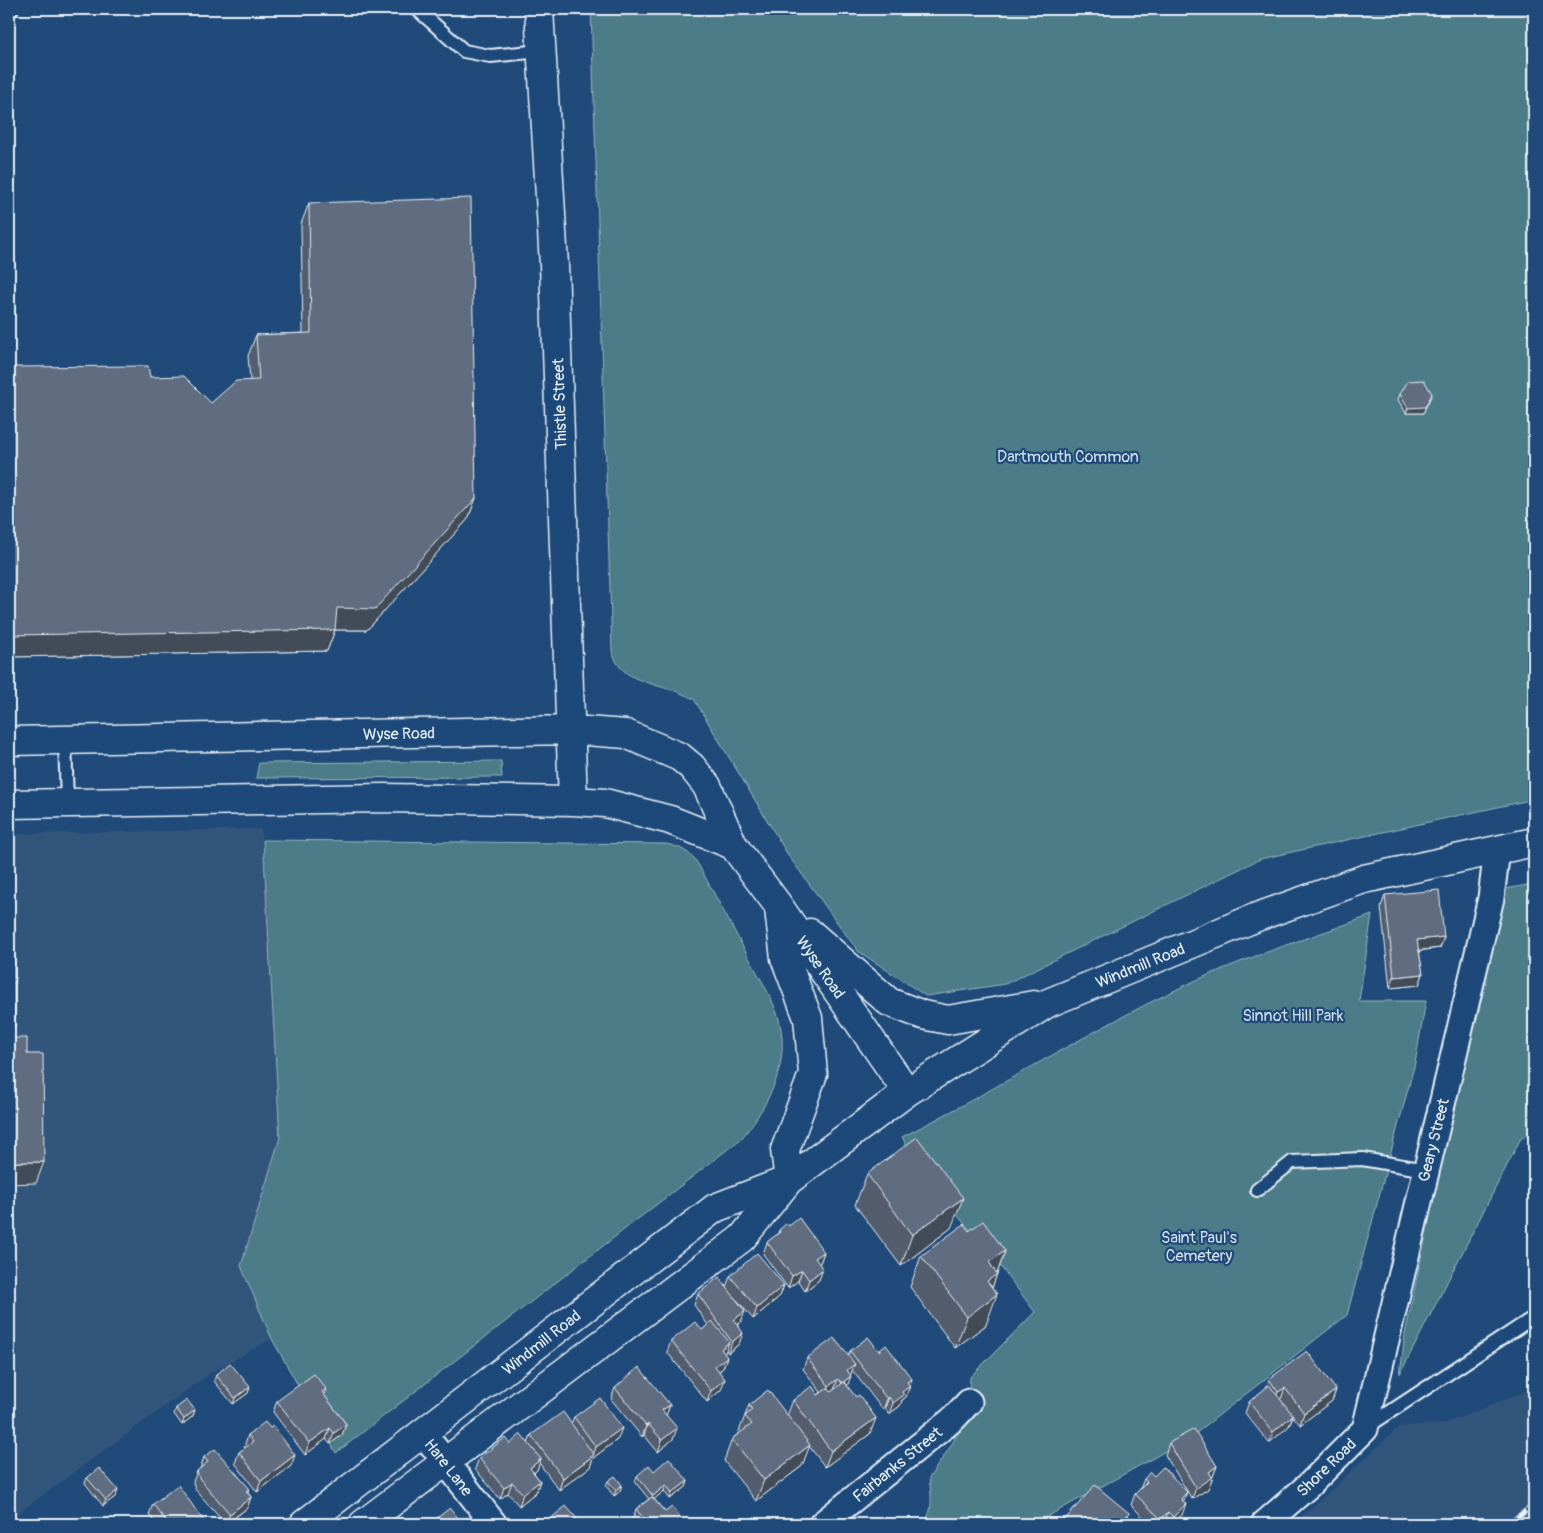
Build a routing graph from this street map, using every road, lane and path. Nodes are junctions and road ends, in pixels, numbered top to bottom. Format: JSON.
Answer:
{"nodes":[{"id":1,"x":9,"y":9,"type":"edge"},
{"id":2,"x":12,"y":9,"type":"edge"},
{"id":3,"x":417,"y":9,"type":"edge"},
{"id":4,"x":539,"y":9,"type":"edge"},
{"id":5,"x":541,"y":52,"type":"junction"},
{"id":6,"x":572,"y":730,"type":"junction"},
{"id":7,"x":65,"y":739,"type":"junction"},
{"id":8,"x":9,"y":741,"type":"edge"},
{"id":9,"x":573,"y":800,"type":"junction"},
{"id":10,"x":67,"y":803,"type":"junction"},
{"id":11,"x":9,"y":804,"type":"edge"},
{"id":12,"x":1534,"y":842,"type":"edge"},
{"id":13,"x":733,"y":845,"type":"junction"},
{"id":14,"x":1497,"y":850,"type":"junction"},
{"id":15,"x":778,"y":905,"type":"junction"},
{"id":16,"x":1048,"y":1003,"type":"junction"},
{"id":17,"x":907,"y":1092,"type":"junction"},
{"id":18,"x":1426,"y":1170,"type":"junction"},
{"id":19,"x":790,"y":1180,"type":"junction"},
{"id":20,"x":1257,"y":1190,"type":"dead end"},
{"id":21,"x":1534,"y":1317,"type":"edge"},
{"id":22,"x":969,"y":1402,"type":"dead end"},
{"id":23,"x":1365,"y":1429,"type":"junction"},
{"id":24,"x":423,"y":1433,"type":"junction"},
{"id":25,"x":444,"y":1461,"type":"junction"},
{"id":26,"x":304,"y":1524,"type":"edge"},
{"id":27,"x":363,"y":1524,"type":"edge"},
{"id":28,"x":494,"y":1524,"type":"edge"},
{"id":29,"x":822,"y":1524,"type":"edge"},
{"id":30,"x":1264,"y":1524,"type":"edge"}],
"edges":[{"from":1,"to":2,"type":"lane"},
{"from":3,"to":5,"type":"lane"},
{"from":4,"to":5,"type":"main road","name":"Thistle Street"},
{"from":5,"to":6,"type":"main road","name":"Thistle Street"},
{"from":6,"to":7,"type":"main road","name":"Wyse Road"},
{"from":6,"to":9,"type":"main road","name":"Thistle Street"},
{"from":6,"to":13,"type":"main road","name":"Wyse Road"},
{"from":7,"to":8,"type":"main road","name":"Wyse Road"},
{"from":7,"to":10,"type":"lane"},
{"from":9,"to":10,"type":"main road"},
{"from":9,"to":13,"type":"main road"},
{"from":10,"to":11,"type":"main road"},
{"from":12,"to":14,"type":"main road","name":"Windmill Road"},
{"from":13,"to":15,"type":"main road","name":"Wyse Road"},
{"from":14,"to":16,"type":"main road","name":"Windmill Road"},
{"from":14,"to":18,"type":"street","name":"Geary Street"},
{"from":15,"to":16,"type":"main road"},
{"from":15,"to":17,"type":"main road","name":"Wyse Road"},
{"from":15,"to":19,"type":"main road"},
{"from":16,"to":17,"type":"main road","name":"Windmill Road"},
{"from":17,"to":19,"type":"main road","name":"Windmill Road"},
{"from":18,"to":20,"type":"lane"},
{"from":18,"to":23,"type":"street","name":"Geary Street"},
{"from":19,"to":24,"type":"main road","name":"Windmill Road"},
{"from":19,"to":25,"type":"main road","name":"Windmill Road"},
{"from":21,"to":23,"type":"lane"},
{"from":22,"to":29,"type":"street","name":"Fairbanks Street"},
{"from":23,"to":30,"type":"street","name":"Shore Road"},
{"from":24,"to":25,"type":"street","name":"Hare Lane"},
{"from":24,"to":26,"type":"main road","name":"Windmill Road"},
{"from":25,"to":27,"type":"main road","name":"Windmill Road"},
{"from":25,"to":28,"type":"street","name":"Hare Lane"}]}
